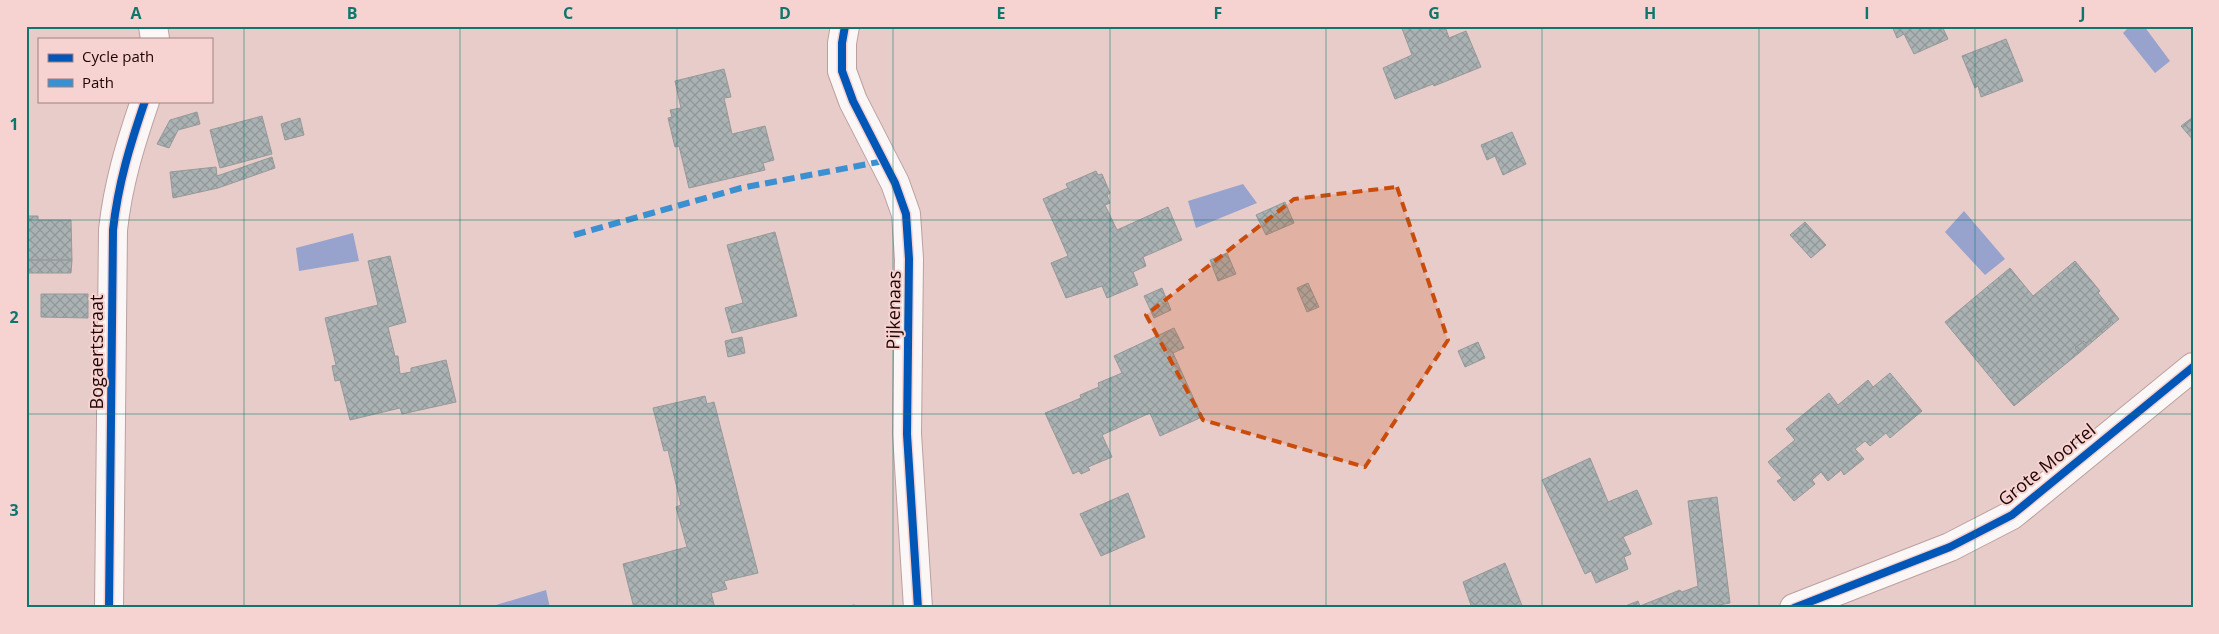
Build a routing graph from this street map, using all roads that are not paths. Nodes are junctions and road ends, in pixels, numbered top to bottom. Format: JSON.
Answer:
{"nodes":[{"id":1,"x":845,"y":26,"type":"edge"},
{"id":2,"x":144,"y":102,"type":"edge"},
{"id":3,"x":2193,"y":367,"type":"edge"},
{"id":4,"x":109,"y":608,"type":"edge"},
{"id":5,"x":918,"y":608,"type":"edge"},
{"id":6,"x":1794,"y":608,"type":"edge"}],
"edges":[{"from":1,"to":5,"type":"street","name":"Pijkenaas"},
{"from":2,"to":4,"type":"street","name":"Bogaertstraat"},
{"from":3,"to":6,"type":"street","name":"Grote Moortel"}]}
